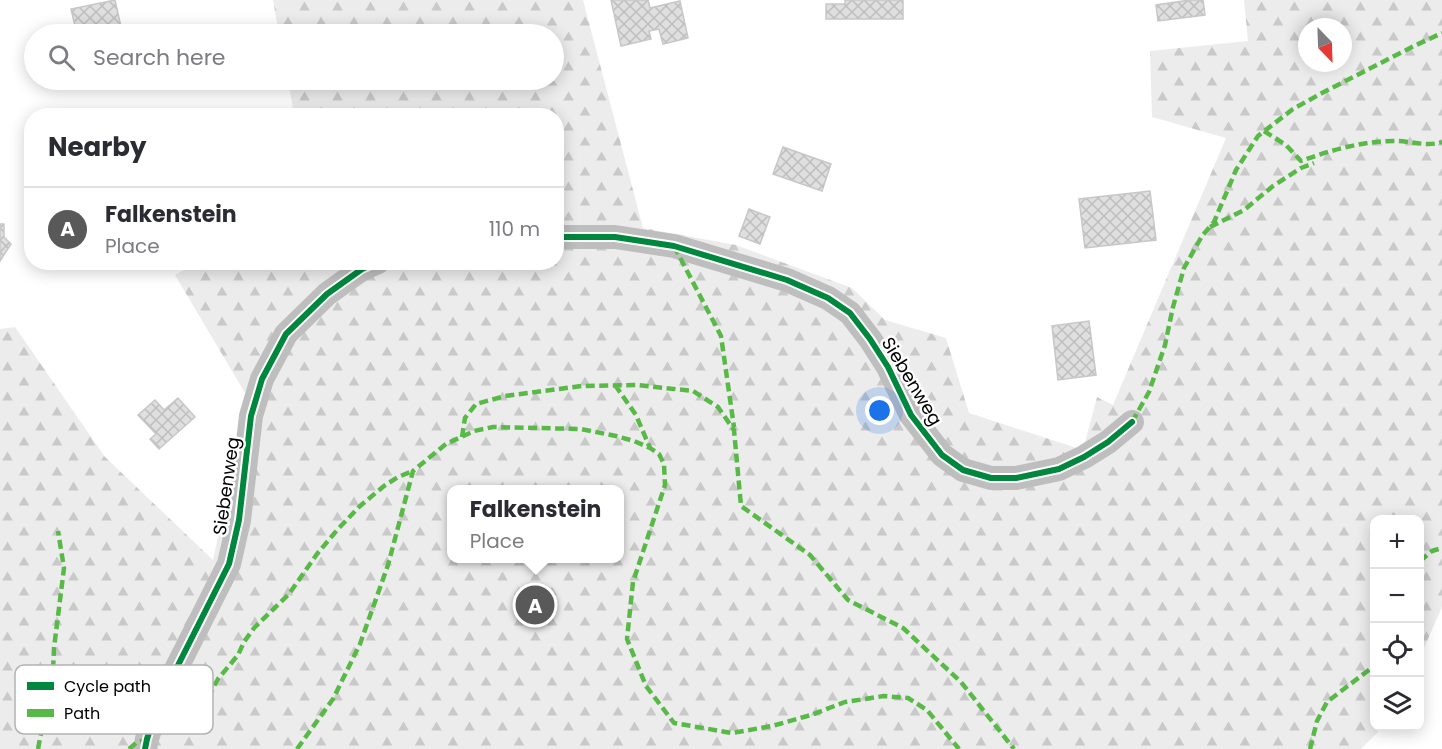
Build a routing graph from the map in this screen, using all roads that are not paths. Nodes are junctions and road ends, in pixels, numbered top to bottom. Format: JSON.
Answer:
{"nodes":[{"id":1,"x":564,"y":237,"type":"edge"},
{"id":2,"x":361,"y":270,"type":"edge"},
{"id":3,"x":1132,"y":422,"type":"dead end"},
{"id":4,"x":178,"y":665,"type":"edge"},
{"id":5,"x":149,"y":734,"type":"edge"},
{"id":6,"x":145,"y":749,"type":"edge"}],
"edges":[{"from":1,"to":3,"type":"street","name":"Siebenweg"},
{"from":2,"to":4,"type":"street","name":"Siebenweg"},
{"from":5,"to":6,"type":"street","name":"Siebenweg"}]}
